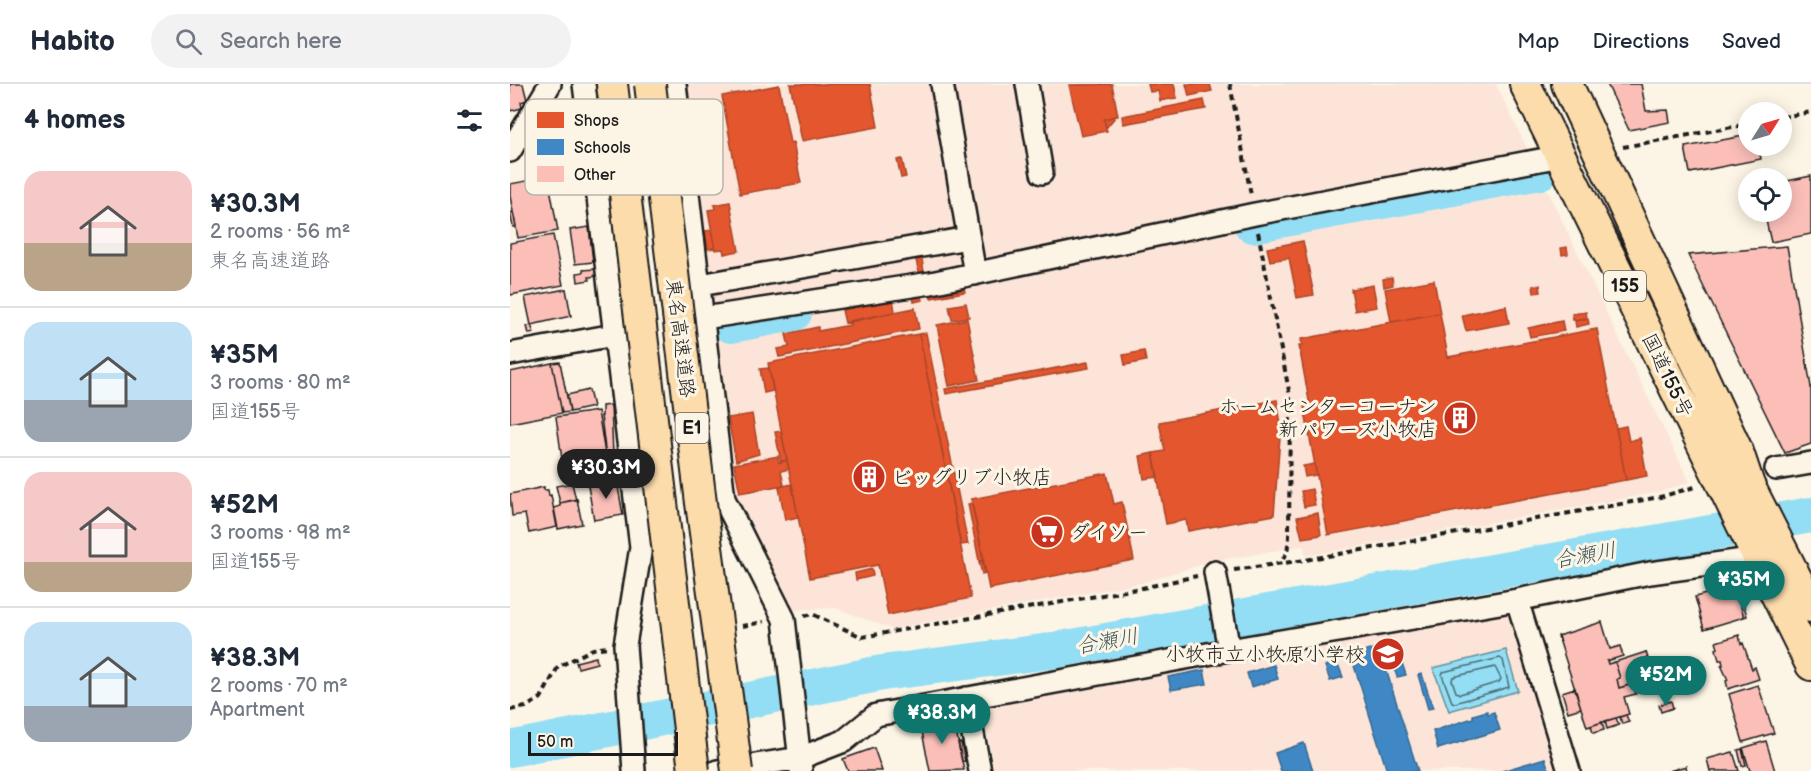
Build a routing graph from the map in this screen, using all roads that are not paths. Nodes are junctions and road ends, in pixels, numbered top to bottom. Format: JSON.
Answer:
{"nodes":[{"id":1,"x":550,"y":84,"type":"edge"},
{"id":2,"x":584,"y":84,"type":"edge"},
{"id":3,"x":612,"y":84,"type":"edge"},
{"id":4,"x":650,"y":84,"type":"edge"},
{"id":5,"x":675,"y":84,"type":"edge"},
{"id":6,"x":942,"y":84,"type":"edge"},
{"id":7,"x":1027,"y":84,"type":"edge"},
{"id":8,"x":1525,"y":84,"type":"edge"},
{"id":9,"x":1567,"y":84,"type":"edge"},
{"id":10,"x":541,"y":99,"type":"edge"},
{"id":11,"x":586,"y":99,"type":"edge"},
{"id":12,"x":614,"y":99,"type":"edge"},
{"id":13,"x":652,"y":99,"type":"edge"},
{"id":14,"x":677,"y":99,"type":"edge"},
{"id":15,"x":525,"y":126,"type":"edge"},
{"id":16,"x":510,"y":151,"type":"edge"},
{"id":17,"x":1561,"y":156,"type":"junction"},
{"id":18,"x":1042,"y":173,"type":"dead end"},
{"id":19,"x":597,"y":195,"type":"edge"},
{"id":20,"x":625,"y":195,"type":"edge"},
{"id":21,"x":664,"y":195,"type":"edge"},
{"id":22,"x":689,"y":195,"type":"edge"},
{"id":23,"x":969,"y":238,"type":"junction"},
{"id":24,"x":975,"y":274,"type":"junction"},
{"id":25,"x":700,"y":285,"type":"junction"},
{"id":26,"x":704,"y":318,"type":"junction"},
{"id":27,"x":614,"y":335,"type":"junction"},
{"id":28,"x":510,"y":354,"type":"edge"},
{"id":29,"x":1811,"y":463,"type":"edge"},
{"id":30,"x":1776,"y":469,"type":"dead end"},
{"id":31,"x":1724,"y":486,"type":"junction"},
{"id":32,"x":1771,"y":555,"type":"junction"},
{"id":33,"x":1215,"y":572,"type":"road end"},
{"id":34,"x":1517,"y":600,"type":"junction"},
{"id":35,"x":1811,"y":607,"type":"edge"},
{"id":36,"x":1229,"y":650,"type":"junction"},
{"id":37,"x":1811,"y":665,"type":"edge"},
{"id":38,"x":966,"y":698,"type":"junction"},
{"id":39,"x":801,"y":765,"type":"edge"},
{"id":40,"x":634,"y":770,"type":"edge"},
{"id":41,"x":694,"y":771,"type":"edge"},
{"id":42,"x":717,"y":771,"type":"edge"},
{"id":43,"x":737,"y":771,"type":"edge"},
{"id":44,"x":980,"y":771,"type":"edge"},
{"id":45,"x":1569,"y":771,"type":"edge"}],
"edges":[{"from":1,"to":10,"type":"street"},
{"from":2,"to":11,"type":"street"},
{"from":3,"to":12,"type":"highway","name":"東名高速道路","number":"E1","bridge":true},
{"from":4,"to":13,"type":"highway","name":"東名高速道路","number":"E1","bridge":true},
{"from":5,"to":14,"type":"street"},
{"from":6,"to":23,"type":"street"},
{"from":7,"to":18,"type":"street"},
{"from":8,"to":17,"type":"highway","name":"国道155号","number":"155"},
{"from":9,"to":31,"type":"highway","name":"国道155号","number":"155"},
{"from":15,"to":16,"type":"street"},
{"from":17,"to":24,"type":"street"},
{"from":17,"to":31,"type":"highway","name":"国道155号","number":"155"},
{"from":19,"to":27,"type":"street"},
{"from":20,"to":41,"type":"highway","name":"東名高速道路","number":"E1","bridge":true},
{"from":21,"to":43,"type":"highway","name":"東名高速道路","number":"E1","bridge":true},
{"from":22,"to":25,"type":"street"},
{"from":23,"to":24,"type":"street"},
{"from":23,"to":25,"type":"street"},
{"from":24,"to":26,"type":"street"},
{"from":25,"to":26,"type":"street"},
{"from":26,"to":39,"type":"street"},
{"from":27,"to":28,"type":"street"},
{"from":27,"to":40,"type":"street"},
{"from":29,"to":30,"type":"street"},
{"from":31,"to":32,"type":"highway","name":"国道155号","number":"155"},
{"from":32,"to":34,"type":"street"},
{"from":32,"to":35,"type":"highway","name":"国道155号","number":"155"},
{"from":32,"to":37,"type":"highway","name":"国道155号","number":"155"},
{"from":33,"to":36,"type":"street"},
{"from":34,"to":36,"type":"street"},
{"from":34,"to":45,"type":"street"},
{"from":36,"to":38,"type":"street"},
{"from":38,"to":39,"type":"street"},
{"from":38,"to":44,"type":"street"},
{"from":39,"to":42,"type":"street"}]}
